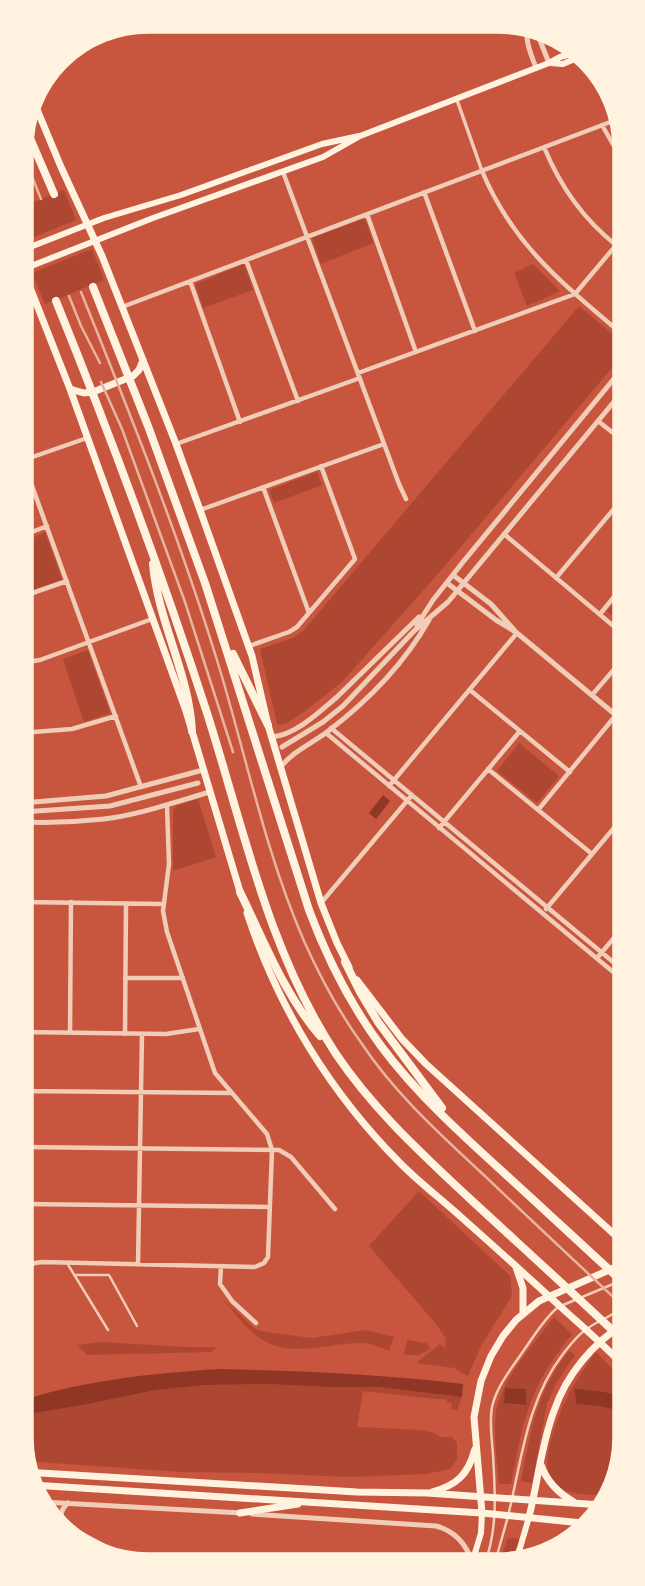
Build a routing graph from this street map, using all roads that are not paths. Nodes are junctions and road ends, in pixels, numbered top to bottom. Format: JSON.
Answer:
{"nodes":[{"id":1,"x":526,"y":36,"type":"edge"},
{"id":2,"x":540,"y":40,"type":"edge"},
{"id":3,"x":567,"y":55,"type":"edge"},
{"id":4,"x":573,"y":60,"type":"edge"},
{"id":5,"x":549,"y":63,"type":"junction"},
{"id":6,"x":536,"y":68,"type":"junction"},
{"id":7,"x":456,"y":98,"type":"junction"},
{"id":8,"x":36,"y":114,"type":"edge"},
{"id":9,"x":611,"y":122,"type":"edge"},
{"id":10,"x":603,"y":125,"type":"junction"},
{"id":11,"x":360,"y":136,"type":"junction"},
{"id":12,"x":32,"y":144,"type":"edge"},
{"id":13,"x":614,"y":145,"type":"edge"},
{"id":14,"x":544,"y":147,"type":"junction"},
{"id":15,"x":482,"y":171,"type":"junction"},
{"id":16,"x":283,"y":172,"type":"junction"},
{"id":17,"x":424,"y":192,"type":"junction"},
{"id":18,"x":54,"y":194,"type":"dead end"},
{"id":19,"x":367,"y":214,"type":"junction"},
{"id":20,"x":87,"y":224,"type":"junction"},
{"id":21,"x":307,"y":237,"type":"junction"},
{"id":22,"x":95,"y":240,"type":"junction"},
{"id":23,"x":614,"y":243,"type":"edge"},
{"id":24,"x":32,"y":246,"type":"edge"},
{"id":25,"x":614,"y":248,"type":"edge"},
{"id":26,"x":246,"y":260,"type":"junction"},
{"id":27,"x":32,"y":263,"type":"edge"},
{"id":28,"x":190,"y":281,"type":"junction"},
{"id":29,"x":93,"y":287,"type":"dead end"},
{"id":30,"x":32,"y":294,"type":"edge"},
{"id":31,"x":575,"y":295,"type":"junction"},
{"id":32,"x":56,"y":301,"type":"dead end"},
{"id":33,"x":122,"y":307,"type":"junction"},
{"id":34,"x":614,"y":327,"type":"edge"},
{"id":35,"x":475,"y":331,"type":"junction"},
{"id":36,"x":416,"y":352,"type":"junction"},
{"id":37,"x":143,"y":360,"type":"junction"},
{"id":38,"x":359,"y":376,"type":"junction"},
{"id":39,"x":614,"y":379,"type":"edge"},
{"id":40,"x":70,"y":389,"type":"junction"},
{"id":41,"x":298,"y":401,"type":"junction"},
{"id":42,"x":614,"y":402,"type":"edge"},
{"id":43,"x":598,"y":421,"type":"junction"},
{"id":44,"x":240,"y":422,"type":"junction"},
{"id":45,"x":614,"y":433,"type":"edge"},
{"id":46,"x":87,"y":438,"type":"junction"},
{"id":47,"x":384,"y":443,"type":"junction"},
{"id":48,"x":176,"y":444,"type":"junction"},
{"id":49,"x":32,"y":457,"type":"edge"},
{"id":50,"x":321,"y":466,"type":"junction"},
{"id":51,"x":32,"y":487,"type":"edge"},
{"id":52,"x":263,"y":487,"type":"junction"},
{"id":53,"x":525,"y":487,"type":"junction"},
{"id":54,"x":536,"y":496,"type":"junction"},
{"id":55,"x":406,"y":499,"type":"dead end"},
{"id":56,"x":614,"y":509,"type":"edge"},
{"id":57,"x":200,"y":510,"type":"junction"},
{"id":58,"x":47,"y":526,"type":"junction"},
{"id":59,"x":32,"y":533,"type":"edge"},
{"id":60,"x":504,"y":534,"type":"junction"},
{"id":61,"x":151,"y":547,"type":"junction"},
{"id":62,"x":453,"y":575,"type":"junction"},
{"id":63,"x":556,"y":578,"type":"junction"},
{"id":64,"x":67,"y":581,"type":"junction"},
{"id":65,"x":447,"y":583,"type":"junction"},
{"id":66,"x":463,"y":583,"type":"junction"},
{"id":67,"x":458,"y":590,"type":"junction"},
{"id":68,"x":32,"y":593,"type":"edge"},
{"id":69,"x":614,"y":597,"type":"edge"},
{"id":70,"x":309,"y":613,"type":"junction"},
{"id":71,"x":600,"y":614,"type":"junction"},
{"id":72,"x":427,"y":615,"type":"junction"},
{"id":73,"x":152,"y":619,"type":"junction"},
{"id":74,"x":614,"y":626,"type":"edge"},
{"id":75,"x":222,"y":632,"type":"junction"},
{"id":76,"x":517,"y":633,"type":"junction"},
{"id":77,"x":89,"y":643,"type":"junction"},
{"id":78,"x":249,"y":646,"type":"junction"},
{"id":79,"x":32,"y":661,"type":"edge"},
{"id":80,"x":614,"y":670,"type":"edge"},
{"id":81,"x":470,"y":690,"type":"junction"},
{"id":82,"x":592,"y":695,"type":"junction"},
{"id":83,"x":614,"y":713,"type":"edge"},
{"id":84,"x":116,"y":716,"type":"junction"},
{"id":85,"x":614,"y":718,"type":"edge"},
{"id":86,"x":268,"y":724,"type":"junction"},
{"id":87,"x":331,"y":728,"type":"junction"},
{"id":88,"x":192,"y":731,"type":"junction"},
{"id":89,"x":520,"y":731,"type":"junction"},
{"id":90,"x":32,"y":732,"type":"edge"},
{"id":91,"x":326,"y":733,"type":"junction"},
{"id":92,"x":272,"y":737,"type":"junction"},
{"id":93,"x":282,"y":747,"type":"dead end"},
{"id":94,"x":280,"y":768,"type":"junction"},
{"id":95,"x":488,"y":769,"type":"junction"},
{"id":96,"x":203,"y":770,"type":"junction"},
{"id":97,"x":569,"y":772,"type":"junction"},
{"id":98,"x":394,"y":780,"type":"junction"},
{"id":99,"x":198,"y":783,"type":"dead end"},
{"id":100,"x":389,"y":786,"type":"junction"},
{"id":101,"x":141,"y":787,"type":"junction"},
{"id":102,"x":210,"y":792,"type":"junction"},
{"id":103,"x":411,"y":795,"type":"junction"},
{"id":104,"x":407,"y":801,"type":"junction"},
{"id":105,"x":32,"y":802,"type":"edge"},
{"id":106,"x":166,"y":804,"type":"junction"},
{"id":107,"x":538,"y":810,"type":"junction"},
{"id":108,"x":32,"y":811,"type":"edge"},
{"id":109,"x":32,"y":822,"type":"edge"},
{"id":110,"x":444,"y":822,"type":"junction"},
{"id":111,"x":439,"y":828,"type":"junction"},
{"id":112,"x":613,"y":828,"type":"edge"},
{"id":113,"x":592,"y":854,"type":"junction"},
{"id":114,"x":240,"y":892,"type":"junction"},
{"id":115,"x":32,"y":902,"type":"edge"},
{"id":116,"x":71,"y":902,"type":"junction"},
{"id":117,"x":126,"y":903,"type":"junction"},
{"id":118,"x":321,"y":903,"type":"junction"},
{"id":119,"x":163,"y":904,"type":"junction"},
{"id":120,"x":547,"y":908,"type":"junction"},
{"id":121,"x":543,"y":914,"type":"junction"},
{"id":122,"x":613,"y":938,"type":"edge"},
{"id":123,"x":601,"y":953,"type":"junction"},
{"id":124,"x":597,"y":958,"type":"junction"},
{"id":125,"x":345,"y":962,"type":"junction"},
{"id":126,"x":613,"y":963,"type":"edge"},
{"id":127,"x":613,"y":972,"type":"edge"},
{"id":128,"x":125,"y":978,"type":"junction"},
{"id":129,"x":183,"y":978,"type":"junction"},
{"id":130,"x":200,"y":1029,"type":"junction"},
{"id":131,"x":32,"y":1032,"type":"edge"},
{"id":132,"x":70,"y":1033,"type":"junction"},
{"id":133,"x":125,"y":1034,"type":"junction"},
{"id":134,"x":142,"y":1034,"type":"junction"},
{"id":135,"x":334,"y":1051,"type":"junction"},
{"id":136,"x":32,"y":1091,"type":"edge"},
{"id":137,"x":141,"y":1092,"type":"junction"},
{"id":138,"x":231,"y":1093,"type":"junction"},
{"id":139,"x":468,"y":1140,"type":"junction"},
{"id":140,"x":32,"y":1147,"type":"edge"},
{"id":141,"x":140,"y":1149,"type":"junction"},
{"id":142,"x":272,"y":1150,"type":"junction"},
{"id":143,"x":32,"y":1204,"type":"edge"},
{"id":144,"x":139,"y":1205,"type":"junction"},
{"id":145,"x":269,"y":1207,"type":"junction"},
{"id":146,"x":335,"y":1209,"type":"dead end"},
{"id":147,"x":613,"y":1233,"type":"edge"},
{"id":148,"x":67,"y":1263,"type":"junction"},
{"id":149,"x":32,"y":1264,"type":"edge"},
{"id":150,"x":138,"y":1264,"type":"junction"},
{"id":151,"x":514,"y":1264,"type":"junction"},
{"id":152,"x":221,"y":1266,"type":"junction"},
{"id":153,"x":613,"y":1268,"type":"edge"},
{"id":154,"x":613,"y":1271,"type":"edge"},
{"id":155,"x":74,"y":1275,"type":"junction"},
{"id":156,"x":613,"y":1286,"type":"edge"},
{"id":157,"x":549,"y":1296,"type":"junction"},
{"id":158,"x":560,"y":1306,"type":"junction"},
{"id":159,"x":523,"y":1314,"type":"junction"},
{"id":160,"x":613,"y":1314,"type":"edge"},
{"id":161,"x":256,"y":1323,"type":"dead end"},
{"id":162,"x":137,"y":1326,"type":"dead end"},
{"id":163,"x":585,"y":1329,"type":"junction"},
{"id":164,"x":108,"y":1330,"type":"dead end"},
{"id":165,"x":613,"y":1331,"type":"edge"},
{"id":166,"x":613,"y":1332,"type":"edge"},
{"id":167,"x":600,"y":1342,"type":"junction"},
{"id":168,"x":613,"y":1355,"type":"edge"},
{"id":169,"x":476,"y":1441,"type":"junction"},
{"id":170,"x":540,"y":1464,"type":"junction"},
{"id":171,"x":37,"y":1473,"type":"edge"},
{"id":172,"x":41,"y":1486,"type":"edge"},
{"id":173,"x":427,"y":1493,"type":"junction"},
{"id":174,"x":480,"y":1497,"type":"junction"},
{"id":175,"x":495,"y":1498,"type":"junction"},
{"id":176,"x":512,"y":1499,"type":"junction"},
{"id":177,"x":533,"y":1501,"type":"junction"},
{"id":178,"x":51,"y":1502,"type":"edge"},
{"id":179,"x":312,"y":1502,"type":"junction"},
{"id":180,"x":68,"y":1503,"type":"junction"},
{"id":181,"x":578,"y":1504,"type":"junction"},
{"id":182,"x":593,"y":1505,"type":"edge"},
{"id":183,"x":240,"y":1513,"type":"junction"},
{"id":184,"x":482,"y":1513,"type":"junction"},
{"id":185,"x":494,"y":1514,"type":"junction"},
{"id":186,"x":508,"y":1515,"type":"junction"},
{"id":187,"x":61,"y":1516,"type":"edge"},
{"id":188,"x":530,"y":1517,"type":"junction"},
{"id":189,"x":578,"y":1522,"type":"edge"},
{"id":190,"x":518,"y":1553,"type":"edge"},
{"id":191,"x":469,"y":1554,"type":"edge"},
{"id":192,"x":475,"y":1554,"type":"edge"},
{"id":193,"x":488,"y":1554,"type":"edge"},
{"id":194,"x":497,"y":1554,"type":"edge"}],
"edges":[{"from":1,"to":6,"type":"street"},
{"from":2,"to":5,"type":"street"},
{"from":3,"to":5,"type":"main road"},
{"from":4,"to":5,"type":"main road"},
{"from":5,"to":6,"type":"main road"},
{"from":6,"to":7,"type":"main road"},
{"from":7,"to":11,"type":"main road"},
{"from":7,"to":15,"type":"street"},
{"from":8,"to":20,"type":"main road"},
{"from":9,"to":10,"type":"street"},
{"from":10,"to":13,"type":"street"},
{"from":10,"to":14,"type":"street"},
{"from":11,"to":16,"type":"main road"},
{"from":11,"to":20,"type":"main road"},
{"from":12,"to":18,"type":"highway"},
{"from":14,"to":15,"type":"street"},
{"from":14,"to":23,"type":"street"},
{"from":15,"to":17,"type":"street"},
{"from":15,"to":31,"type":"street"},
{"from":16,"to":21,"type":"street"},
{"from":16,"to":22,"type":"main road"},
{"from":17,"to":19,"type":"street"},
{"from":17,"to":35,"type":"street"},
{"from":19,"to":21,"type":"street"},
{"from":19,"to":36,"type":"street"},
{"from":20,"to":22,"type":"main road"},
{"from":20,"to":24,"type":"main road"},
{"from":21,"to":26,"type":"street"},
{"from":21,"to":38,"type":"street"},
{"from":22,"to":27,"type":"main road"},
{"from":22,"to":33,"type":"main road"},
{"from":25,"to":31,"type":"street"},
{"from":26,"to":28,"type":"street"},
{"from":26,"to":41,"type":"street"},
{"from":28,"to":33,"type":"street"},
{"from":28,"to":44,"type":"street"},
{"from":29,"to":75,"type":"highway"},
{"from":30,"to":40,"type":"main road"},
{"from":31,"to":34,"type":"street"},
{"from":31,"to":35,"type":"street"},
{"from":32,"to":61,"type":"highway"},
{"from":33,"to":37,"type":"main road"},
{"from":35,"to":36,"type":"street"},
{"from":36,"to":38,"type":"street"},
{"from":37,"to":40,"type":"main road"},
{"from":37,"to":48,"type":"main road"},
{"from":38,"to":41,"type":"street"},
{"from":38,"to":47,"type":"street"},
{"from":39,"to":53,"type":"street"},
{"from":40,"to":46,"type":"main road"},
{"from":41,"to":44,"type":"street"},
{"from":42,"to":43,"type":"street"},
{"from":43,"to":45,"type":"street"},
{"from":43,"to":54,"type":"street"},
{"from":44,"to":48,"type":"street"},
{"from":46,"to":49,"type":"street"},
{"from":46,"to":73,"type":"main road"},
{"from":47,"to":50,"type":"street"},
{"from":47,"to":55,"type":"street"},
{"from":48,"to":57,"type":"main road"},
{"from":50,"to":52,"type":"street"},
{"from":50,"to":70,"type":"street"},
{"from":51,"to":58,"type":"street"},
{"from":52,"to":57,"type":"street"},
{"from":52,"to":70,"type":"street"},
{"from":53,"to":54,"type":"street"},
{"from":53,"to":62,"type":"street"},
{"from":54,"to":60,"type":"street"},
{"from":56,"to":63,"type":"street"},
{"from":57,"to":78,"type":"main road"},
{"from":58,"to":59,"type":"street"},
{"from":58,"to":64,"type":"street"},
{"from":60,"to":63,"type":"street"},
{"from":60,"to":66,"type":"street"},
{"from":61,"to":88,"type":"highway"},
{"from":61,"to":135,"type":"highway"},
{"from":62,"to":65,"type":"street"},
{"from":62,"to":66,"type":"street"},
{"from":63,"to":71,"type":"street"},
{"from":64,"to":68,"type":"street"},
{"from":64,"to":77,"type":"street"},
{"from":65,"to":67,"type":"street"},
{"from":65,"to":72,"type":"street"},
{"from":66,"to":67,"type":"street"},
{"from":66,"to":76,"type":"street"},
{"from":67,"to":72,"type":"street"},
{"from":67,"to":76,"type":"street"},
{"from":69,"to":71,"type":"street"},
{"from":70,"to":78,"type":"street"},
{"from":71,"to":74,"type":"street"},
{"from":72,"to":87,"type":"street"},
{"from":72,"to":92,"type":"street"},
{"from":72,"to":93,"type":"street"},
{"from":73,"to":77,"type":"street"},
{"from":73,"to":88,"type":"main road"},
{"from":75,"to":86,"type":"highway"},
{"from":75,"to":139,"type":"highway"},
{"from":76,"to":81,"type":"street"},
{"from":76,"to":82,"type":"street"},
{"from":77,"to":79,"type":"street"},
{"from":77,"to":84,"type":"street"},
{"from":78,"to":86,"type":"main road"},
{"from":80,"to":82,"type":"street"},
{"from":81,"to":89,"type":"street"},
{"from":81,"to":98,"type":"street"},
{"from":82,"to":83,"type":"street"},
{"from":84,"to":90,"type":"street"},
{"from":84,"to":101,"type":"street"},
{"from":85,"to":97,"type":"street"},
{"from":86,"to":92,"type":"main road"},
{"from":87,"to":91,"type":"street"},
{"from":87,"to":98,"type":"street"},
{"from":88,"to":96,"type":"main road"},
{"from":89,"to":95,"type":"street"},
{"from":89,"to":97,"type":"street"},
{"from":91,"to":94,"type":"street"},
{"from":91,"to":100,"type":"street"},
{"from":92,"to":94,"type":"main road"},
{"from":94,"to":118,"type":"main road"},
{"from":95,"to":107,"type":"street"},
{"from":95,"to":110,"type":"street"},
{"from":96,"to":101,"type":"street"},
{"from":96,"to":102,"type":"main road"},
{"from":97,"to":107,"type":"street"},
{"from":98,"to":100,"type":"street"},
{"from":98,"to":103,"type":"street"},
{"from":99,"to":108,"type":"street"},
{"from":100,"to":104,"type":"street"},
{"from":101,"to":105,"type":"street"},
{"from":102,"to":106,"type":"street"},
{"from":102,"to":114,"type":"main road"},
{"from":103,"to":104,"type":"street"},
{"from":103,"to":110,"type":"street"},
{"from":104,"to":111,"type":"street"},
{"from":104,"to":118,"type":"street"},
{"from":106,"to":109,"type":"street"},
{"from":106,"to":119,"type":"street"},
{"from":107,"to":113,"type":"street"},
{"from":110,"to":111,"type":"street"},
{"from":110,"to":120,"type":"street"},
{"from":111,"to":121,"type":"street"},
{"from":112,"to":113,"type":"street"},
{"from":113,"to":120,"type":"street"},
{"from":114,"to":135,"type":"highway"},
{"from":114,"to":151,"type":"main road"},
{"from":115,"to":116,"type":"street"},
{"from":116,"to":117,"type":"street"},
{"from":116,"to":132,"type":"street"},
{"from":117,"to":119,"type":"street"},
{"from":117,"to":128,"type":"street"},
{"from":118,"to":125,"type":"main road"},
{"from":119,"to":129,"type":"street"},
{"from":120,"to":121,"type":"street"},
{"from":120,"to":123,"type":"street"},
{"from":121,"to":124,"type":"street"},
{"from":122,"to":123,"type":"street"},
{"from":123,"to":124,"type":"street"},
{"from":123,"to":126,"type":"street"},
{"from":124,"to":127,"type":"street"},
{"from":125,"to":139,"type":"highway"},
{"from":125,"to":147,"type":"main road"},
{"from":128,"to":129,"type":"street"},
{"from":128,"to":133,"type":"street"},
{"from":129,"to":130,"type":"street"},
{"from":130,"to":134,"type":"street"},
{"from":130,"to":138,"type":"street"},
{"from":131,"to":132,"type":"street"},
{"from":132,"to":133,"type":"street"},
{"from":133,"to":134,"type":"street"},
{"from":134,"to":137,"type":"street"},
{"from":135,"to":165,"type":"highway"},
{"from":136,"to":137,"type":"street"},
{"from":137,"to":138,"type":"street"},
{"from":137,"to":141,"type":"street"},
{"from":138,"to":142,"type":"street"},
{"from":139,"to":154,"type":"highway"},
{"from":140,"to":141,"type":"street"},
{"from":141,"to":142,"type":"street"},
{"from":141,"to":144,"type":"street"},
{"from":142,"to":145,"type":"street"},
{"from":142,"to":146,"type":"street"},
{"from":143,"to":144,"type":"street"},
{"from":144,"to":145,"type":"street"},
{"from":144,"to":150,"type":"street"},
{"from":145,"to":152,"type":"street"},
{"from":148,"to":149,"type":"street"},
{"from":148,"to":150,"type":"street"},
{"from":148,"to":155,"type":"lane"},
{"from":150,"to":152,"type":"street"},
{"from":151,"to":157,"type":"main road"},
{"from":151,"to":159,"type":"main road"},
{"from":152,"to":161,"type":"street"},
{"from":153,"to":157,"type":"main road"},
{"from":155,"to":162,"type":"lane"},
{"from":155,"to":164,"type":"lane"},
{"from":156,"to":158,"type":"lane"},
{"from":157,"to":158,"type":"main road"},
{"from":157,"to":159,"type":"main road"},
{"from":158,"to":163,"type":"main road"},
{"from":158,"to":175,"type":"lane"},
{"from":159,"to":169,"type":"main road"},
{"from":160,"to":163,"type":"lane"},
{"from":163,"to":167,"type":"main road"},
{"from":163,"to":176,"type":"lane"},
{"from":166,"to":167,"type":"main road"},
{"from":167,"to":168,"type":"main road"},
{"from":167,"to":170,"type":"main road"},
{"from":169,"to":173,"type":"main road"},
{"from":169,"to":174,"type":"main road"},
{"from":170,"to":177,"type":"main road"},
{"from":170,"to":181,"type":"main road"},
{"from":171,"to":173,"type":"main road"},
{"from":172,"to":179,"type":"main road"},
{"from":173,"to":174,"type":"main road"},
{"from":174,"to":175,"type":"main road"},
{"from":174,"to":184,"type":"main road"},
{"from":175,"to":176,"type":"main road"},
{"from":175,"to":185,"type":"lane"},
{"from":176,"to":177,"type":"main road"},
{"from":176,"to":186,"type":"lane"},
{"from":177,"to":181,"type":"main road"},
{"from":177,"to":188,"type":"main road"},
{"from":178,"to":180,"type":"street"},
{"from":179,"to":183,"type":"main road"},
{"from":179,"to":184,"type":"main road"},
{"from":180,"to":183,"type":"street"},
{"from":180,"to":187,"type":"street"},
{"from":181,"to":182,"type":"main road"},
{"from":183,"to":191,"type":"street"},
{"from":184,"to":185,"type":"main road"},
{"from":184,"to":192,"type":"main road"},
{"from":185,"to":186,"type":"main road"},
{"from":185,"to":193,"type":"lane"},
{"from":186,"to":188,"type":"main road"},
{"from":186,"to":194,"type":"lane"},
{"from":188,"to":189,"type":"main road"},
{"from":188,"to":190,"type":"main road"}]}
